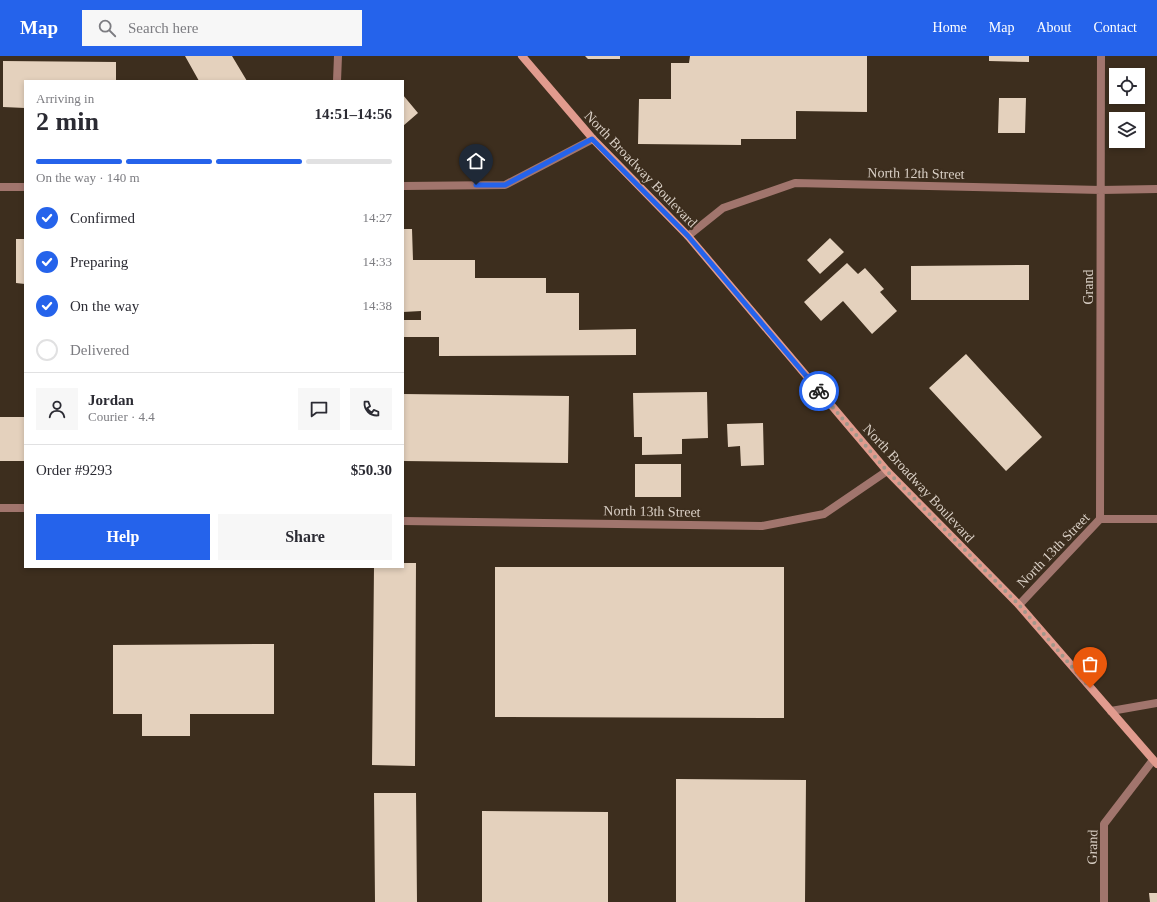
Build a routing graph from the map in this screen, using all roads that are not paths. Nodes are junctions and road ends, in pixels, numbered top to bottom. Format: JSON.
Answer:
{"nodes":[{"id":1,"x":338,"y":56,"type":"edge"},
{"id":2,"x":522,"y":56,"type":"edge"},
{"id":3,"x":1101,"y":56,"type":"edge"},
{"id":4,"x":337,"y":80,"type":"edge"},
{"id":5,"x":592,"y":139,"type":"junction"},
{"id":6,"x":404,"y":186,"type":"edge"},
{"id":7,"x":0,"y":187,"type":"edge"},
{"id":8,"x":24,"y":187,"type":"edge"},
{"id":9,"x":1157,"y":189,"type":"edge"},
{"id":10,"x":1101,"y":190,"type":"junction"},
{"id":11,"x":688,"y":236,"type":"junction"},
{"id":12,"x":887,"y":471,"type":"junction"},
{"id":13,"x":0,"y":508,"type":"edge"},
{"id":14,"x":24,"y":508,"type":"edge"},
{"id":15,"x":1100,"y":519,"type":"junction"},
{"id":16,"x":1157,"y":519,"type":"edge"},
{"id":17,"x":404,"y":521,"type":"edge"},
{"id":18,"x":1019,"y":605,"type":"junction"},
{"id":19,"x":1157,"y":703,"type":"edge"},
{"id":20,"x":1111,"y":711,"type":"junction"},
{"id":21,"x":1155,"y":762,"type":"edge"},
{"id":22,"x":1104,"y":902,"type":"edge"}],
"edges":[{"from":1,"to":4,"type":"street"},
{"from":2,"to":5,"type":"main road","name":"North Broadway Boulevard"},
{"from":3,"to":10,"type":"street","name":"Grand"},
{"from":5,"to":6,"type":"street"},
{"from":5,"to":11,"type":"main road","name":"North Broadway Boulevard"},
{"from":7,"to":8,"type":"street"},
{"from":9,"to":10,"type":"street","name":"North 12th Street"},
{"from":10,"to":11,"type":"street","name":"North 12th Street"},
{"from":10,"to":15,"type":"street","name":"Grand"},
{"from":11,"to":12,"type":"main road","name":"North Broadway Boulevard"},
{"from":12,"to":17,"type":"street","name":"North 13th Street"},
{"from":12,"to":18,"type":"main road","name":"North Broadway Boulevard"},
{"from":13,"to":14,"type":"street"},
{"from":15,"to":16,"type":"street","name":"North 13th Street"},
{"from":15,"to":18,"type":"street","name":"North 13th Street"},
{"from":18,"to":20,"type":"main road","name":"North Broadway Boulevard"},
{"from":19,"to":20,"type":"street"},
{"from":20,"to":21,"type":"main road","name":"North Broadway Boulevard"},
{"from":21,"to":22,"type":"street","name":"Grand"}]}
